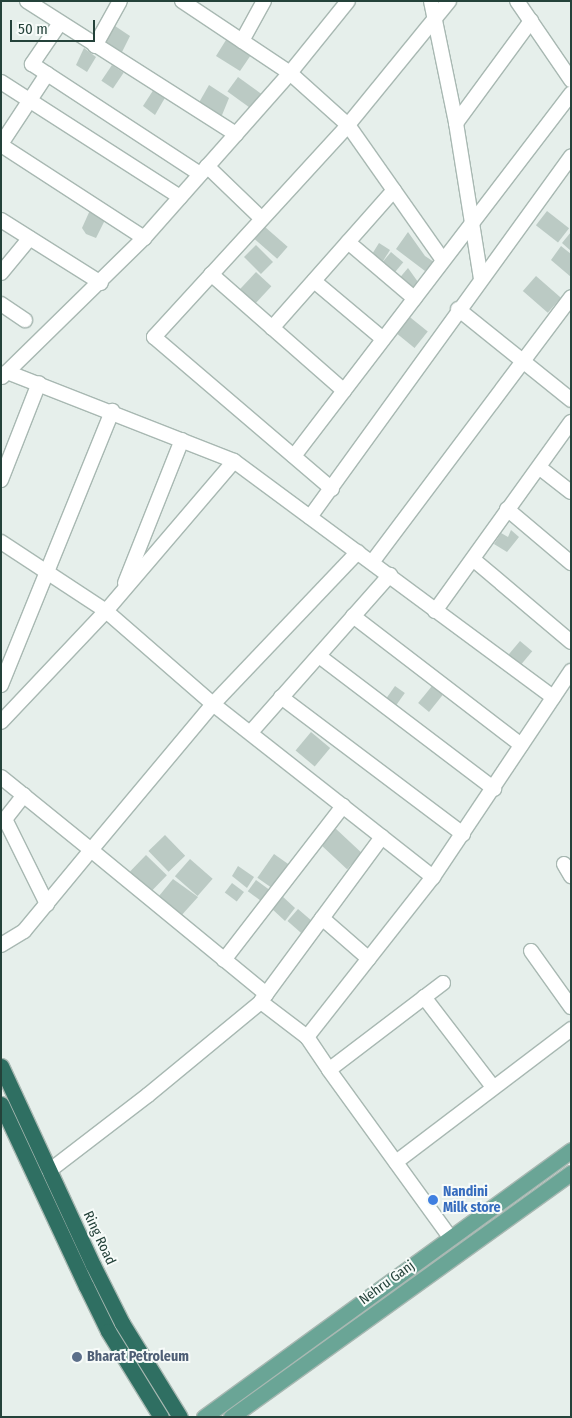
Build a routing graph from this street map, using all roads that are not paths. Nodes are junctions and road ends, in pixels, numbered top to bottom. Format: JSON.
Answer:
{"nodes":[{"id":1,"x":27,"y":1,"type":"edge"},
{"id":2,"x":120,"y":1,"type":"edge"},
{"id":3,"x":182,"y":1,"type":"edge"},
{"id":4,"x":264,"y":1,"type":"edge"},
{"id":5,"x":431,"y":1,"type":"edge"},
{"id":6,"x":449,"y":1,"type":"edge"},
{"id":7,"x":517,"y":1,"type":"edge"},
{"id":8,"x":343,"y":2,"type":"edge"},
{"id":9,"x":433,"y":18,"type":"junction"},
{"id":10,"x":531,"y":21,"type":"junction"},
{"id":11,"x":60,"y":23,"type":"junction"},
{"id":12,"x":242,"y":41,"type":"junction"},
{"id":13,"x":95,"y":46,"type":"junction"},
{"id":14,"x":290,"y":73,"type":"junction"},
{"id":15,"x":47,"y":74,"type":"junction"},
{"id":16,"x":571,"y":80,"type":"edge"},
{"id":17,"x":1,"y":82,"type":"edge"},
{"id":18,"x":571,"y":94,"type":"edge"},
{"id":19,"x":30,"y":100,"type":"junction"},
{"id":20,"x":456,"y":123,"type":"junction"},
{"id":21,"x":348,"y":125,"type":"junction"},
{"id":22,"x":236,"y":134,"type":"junction"},
{"id":23,"x":1,"y":144,"type":"edge"},
{"id":24,"x":571,"y":157,"type":"edge"},
{"id":25,"x":204,"y":170,"type":"junction"},
{"id":26,"x":394,"y":190,"type":"junction"},
{"id":27,"x":180,"y":197,"type":"junction"},
{"id":28,"x":262,"y":219,"type":"junction"},
{"id":29,"x":1,"y":220,"type":"edge"},
{"id":30,"x":469,"y":224,"type":"junction"},
{"id":31,"x":30,"y":238,"type":"junction"},
{"id":32,"x":144,"y":238,"type":"junction"},
{"id":33,"x":348,"y":242,"type":"junction"},
{"id":34,"x":443,"y":260,"type":"junction"},
{"id":35,"x":1,"y":273,"type":"edge"},
{"id":36,"x":211,"y":274,"type":"junction"},
{"id":37,"x":481,"y":280,"type":"junction"},
{"id":38,"x":314,"y":281,"type":"junction"},
{"id":39,"x":101,"y":283,"type":"junction"},
{"id":40,"x":414,"y":298,"type":"junction"},
{"id":41,"x":571,"y":298,"type":"edge"},
{"id":42,"x":1,"y":304,"type":"edge"},
{"id":43,"x":458,"y":309,"type":"junction"},
{"id":44,"x":25,"y":320,"type":"dead end"},
{"id":45,"x":272,"y":328,"type":"junction"},
{"id":46,"x":383,"y":339,"type":"junction"},
{"id":47,"x":522,"y":361,"type":"junction"},
{"id":48,"x":4,"y":375,"type":"edge"},
{"id":49,"x":38,"y":382,"type":"junction"},
{"id":50,"x":344,"y":390,"type":"junction"},
{"id":51,"x":571,"y":400,"type":"edge"},
{"id":52,"x":112,"y":411,"type":"junction"},
{"id":53,"x":571,"y":422,"type":"edge"},
{"id":54,"x":182,"y":440,"type":"junction"},
{"id":55,"x":294,"y":456,"type":"junction"},
{"id":56,"x":234,"y":461,"type":"junction"},
{"id":57,"x":540,"y":468,"type":"junction"},
{"id":58,"x":1,"y":480,"type":"edge"},
{"id":59,"x":332,"y":489,"type":"junction"},
{"id":60,"x":571,"y":492,"type":"edge"},
{"id":61,"x":507,"y":509,"type":"junction"},
{"id":62,"x":310,"y":517,"type":"junction"},
{"id":63,"x":1,"y":542,"type":"edge"},
{"id":64,"x":358,"y":552,"type":"junction"},
{"id":65,"x":474,"y":560,"type":"junction"},
{"id":66,"x":373,"y":561,"type":"junction"},
{"id":67,"x":571,"y":563,"type":"edge"},
{"id":68,"x":49,"y":573,"type":"junction"},
{"id":69,"x":390,"y":575,"type":"junction"},
{"id":70,"x":121,"y":594,"type":"junction"},
{"id":71,"x":106,"y":611,"type":"junction"},
{"id":72,"x":434,"y":611,"type":"junction"},
{"id":73,"x":353,"y":616,"type":"junction"},
{"id":74,"x":571,"y":642,"type":"edge"},
{"id":75,"x":319,"y":656,"type":"junction"},
{"id":76,"x":571,"y":671,"type":"edge"},
{"id":77,"x":1,"y":685,"type":"edge"},
{"id":78,"x":282,"y":697,"type":"junction"},
{"id":79,"x":553,"y":697,"type":"junction"},
{"id":80,"x":213,"y":704,"type":"junction"},
{"id":81,"x":1,"y":722,"type":"edge"},
{"id":82,"x":251,"y":732,"type":"junction"},
{"id":83,"x":521,"y":745,"type":"junction"},
{"id":84,"x":1,"y":777,"type":"edge"},
{"id":85,"x":494,"y":789,"type":"junction"},
{"id":86,"x":24,"y":795,"type":"junction"},
{"id":87,"x":343,"y":806,"type":"junction"},
{"id":88,"x":462,"y":834,"type":"junction"},
{"id":89,"x":382,"y":837,"type":"junction"},
{"id":90,"x":91,"y":850,"type":"junction"},
{"id":91,"x":433,"y":877,"type":"junction"},
{"id":92,"x":47,"y":904,"type":"junction"},
{"id":93,"x":322,"y":918,"type":"junction"},
{"id":94,"x":1,"y":945,"type":"edge"},
{"id":95,"x":531,"y":951,"type":"dead end"},
{"id":96,"x":369,"y":959,"type":"junction"},
{"id":97,"x":224,"y":960,"type":"junction"},
{"id":98,"x":443,"y":983,"type":"dead end"},
{"id":99,"x":264,"y":998,"type":"junction"},
{"id":100,"x":424,"y":998,"type":"junction"},
{"id":101,"x":571,"y":1007,"type":"edge"},
{"id":102,"x":571,"y":1029,"type":"edge"},
{"id":103,"x":307,"y":1037,"type":"junction"},
{"id":104,"x":1,"y":1066,"type":"edge"},
{"id":105,"x":329,"y":1070,"type":"junction"},
{"id":106,"x":493,"y":1087,"type":"junction"},
{"id":107,"x":1,"y":1104,"type":"edge"},
{"id":108,"x":571,"y":1150,"type":"edge"},
{"id":109,"x":396,"y":1162,"type":"junction"},
{"id":110,"x":49,"y":1171,"type":"junction"},
{"id":111,"x":571,"y":1173,"type":"edge"},
{"id":112,"x":450,"y":1237,"type":"junction"},
{"id":113,"x":161,"y":1417,"type":"edge"},
{"id":114,"x":180,"y":1417,"type":"edge"},
{"id":115,"x":204,"y":1417,"type":"edge"},
{"id":116,"x":231,"y":1417,"type":"edge"}],
"edges":[{"from":1,"to":11,"type":"street"},
{"from":2,"to":13,"type":"street"},
{"from":3,"to":12,"type":"street"},
{"from":4,"to":12,"type":"street"},
{"from":5,"to":9,"type":"street"},
{"from":6,"to":9,"type":"street"},
{"from":7,"to":10,"type":"street"},
{"from":8,"to":14,"type":"street"},
{"from":9,"to":20,"type":"street"},
{"from":9,"to":21,"type":"street"},
{"from":10,"to":16,"type":"street"},
{"from":10,"to":20,"type":"street"},
{"from":11,"to":13,"type":"street"},
{"from":11,"to":15,"type":"street"},
{"from":12,"to":14,"type":"street"},
{"from":13,"to":22,"type":"street"},
{"from":14,"to":21,"type":"street"},
{"from":14,"to":22,"type":"street"},
{"from":15,"to":19,"type":"street"},
{"from":15,"to":25,"type":"street"},
{"from":17,"to":19,"type":"street"},
{"from":18,"to":30,"type":"street"},
{"from":19,"to":23,"type":"street"},
{"from":19,"to":27,"type":"street"},
{"from":20,"to":30,"type":"street"},
{"from":21,"to":26,"type":"street"},
{"from":21,"to":28,"type":"street"},
{"from":22,"to":25,"type":"street"},
{"from":23,"to":32,"type":"street"},
{"from":24,"to":37,"type":"street"},
{"from":25,"to":27,"type":"street"},
{"from":25,"to":28,"type":"street"},
{"from":26,"to":33,"type":"street"},
{"from":26,"to":34,"type":"street"},
{"from":27,"to":32,"type":"street"},
{"from":28,"to":36,"type":"street"},
{"from":29,"to":31,"type":"street"},
{"from":30,"to":34,"type":"street"},
{"from":30,"to":37,"type":"street"},
{"from":31,"to":35,"type":"street"},
{"from":31,"to":39,"type":"street"},
{"from":32,"to":39,"type":"street"},
{"from":33,"to":38,"type":"street"},
{"from":33,"to":40,"type":"street"},
{"from":34,"to":40,"type":"street"},
{"from":36,"to":45,"type":"street"},
{"from":36,"to":55,"type":"street"},
{"from":37,"to":43,"type":"street"},
{"from":38,"to":45,"type":"street"},
{"from":38,"to":46,"type":"street"},
{"from":39,"to":48,"type":"street"},
{"from":40,"to":46,"type":"street"},
{"from":41,"to":47,"type":"street"},
{"from":42,"to":44,"type":"street"},
{"from":43,"to":47,"type":"street"},
{"from":43,"to":59,"type":"street"},
{"from":45,"to":50,"type":"street"},
{"from":46,"to":50,"type":"street"},
{"from":47,"to":51,"type":"street"},
{"from":47,"to":66,"type":"street"},
{"from":48,"to":49,"type":"street"},
{"from":49,"to":52,"type":"street"},
{"from":49,"to":58,"type":"street"},
{"from":50,"to":55,"type":"street"},
{"from":52,"to":54,"type":"street"},
{"from":52,"to":68,"type":"street"},
{"from":53,"to":57,"type":"street"},
{"from":54,"to":56,"type":"street"},
{"from":54,"to":70,"type":"street"},
{"from":55,"to":59,"type":"street"},
{"from":56,"to":62,"type":"street"},
{"from":56,"to":70,"type":"street"},
{"from":57,"to":60,"type":"street"},
{"from":57,"to":61,"type":"street"},
{"from":59,"to":62,"type":"street"},
{"from":61,"to":65,"type":"street"},
{"from":61,"to":67,"type":"street"},
{"from":62,"to":64,"type":"street"},
{"from":63,"to":68,"type":"street"},
{"from":64,"to":66,"type":"street"},
{"from":64,"to":80,"type":"street"},
{"from":65,"to":72,"type":"street"},
{"from":65,"to":74,"type":"street"},
{"from":66,"to":69,"type":"street"},
{"from":68,"to":71,"type":"street"},
{"from":68,"to":77,"type":"street"},
{"from":69,"to":72,"type":"street"},
{"from":69,"to":73,"type":"street"},
{"from":70,"to":71,"type":"street"},
{"from":71,"to":80,"type":"street"},
{"from":71,"to":81,"type":"street"},
{"from":72,"to":79,"type":"street"},
{"from":73,"to":75,"type":"street"},
{"from":73,"to":83,"type":"street"},
{"from":75,"to":78,"type":"street"},
{"from":75,"to":85,"type":"street"},
{"from":76,"to":79,"type":"street"},
{"from":78,"to":82,"type":"street"},
{"from":78,"to":88,"type":"street"},
{"from":79,"to":83,"type":"street"},
{"from":80,"to":82,"type":"street"},
{"from":80,"to":90,"type":"street"},
{"from":82,"to":87,"type":"street"},
{"from":83,"to":85,"type":"street"},
{"from":84,"to":86,"type":"street"},
{"from":85,"to":88,"type":"street"},
{"from":86,"to":90,"type":"street"},
{"from":86,"to":92,"type":"street"},
{"from":87,"to":89,"type":"street"},
{"from":87,"to":97,"type":"street"},
{"from":88,"to":91,"type":"street"},
{"from":89,"to":91,"type":"street"},
{"from":89,"to":93,"type":"street"},
{"from":90,"to":92,"type":"street"},
{"from":90,"to":97,"type":"street"},
{"from":91,"to":96,"type":"street"},
{"from":92,"to":94,"type":"street"},
{"from":93,"to":96,"type":"street"},
{"from":93,"to":99,"type":"street"},
{"from":95,"to":101,"type":"street"},
{"from":96,"to":103,"type":"street"},
{"from":97,"to":99,"type":"street"},
{"from":98,"to":100,"type":"street"},
{"from":99,"to":103,"type":"street"},
{"from":99,"to":110,"type":"street"},
{"from":100,"to":105,"type":"street"},
{"from":100,"to":106,"type":"street"},
{"from":102,"to":106,"type":"street"},
{"from":103,"to":105,"type":"street"},
{"from":104,"to":110,"type":"highway","name":"Ring Road"},
{"from":105,"to":109,"type":"street"},
{"from":106,"to":109,"type":"street"},
{"from":107,"to":113,"type":"highway"},
{"from":108,"to":112,"type":"main road","name":"Nehru Ganj"},
{"from":109,"to":112,"type":"street"},
{"from":110,"to":114,"type":"highway","name":"Ring Road"},
{"from":111,"to":116,"type":"main road","name":"Nehru Ganj"},
{"from":112,"to":115,"type":"main road","name":"Nehru Ganj"}]}
